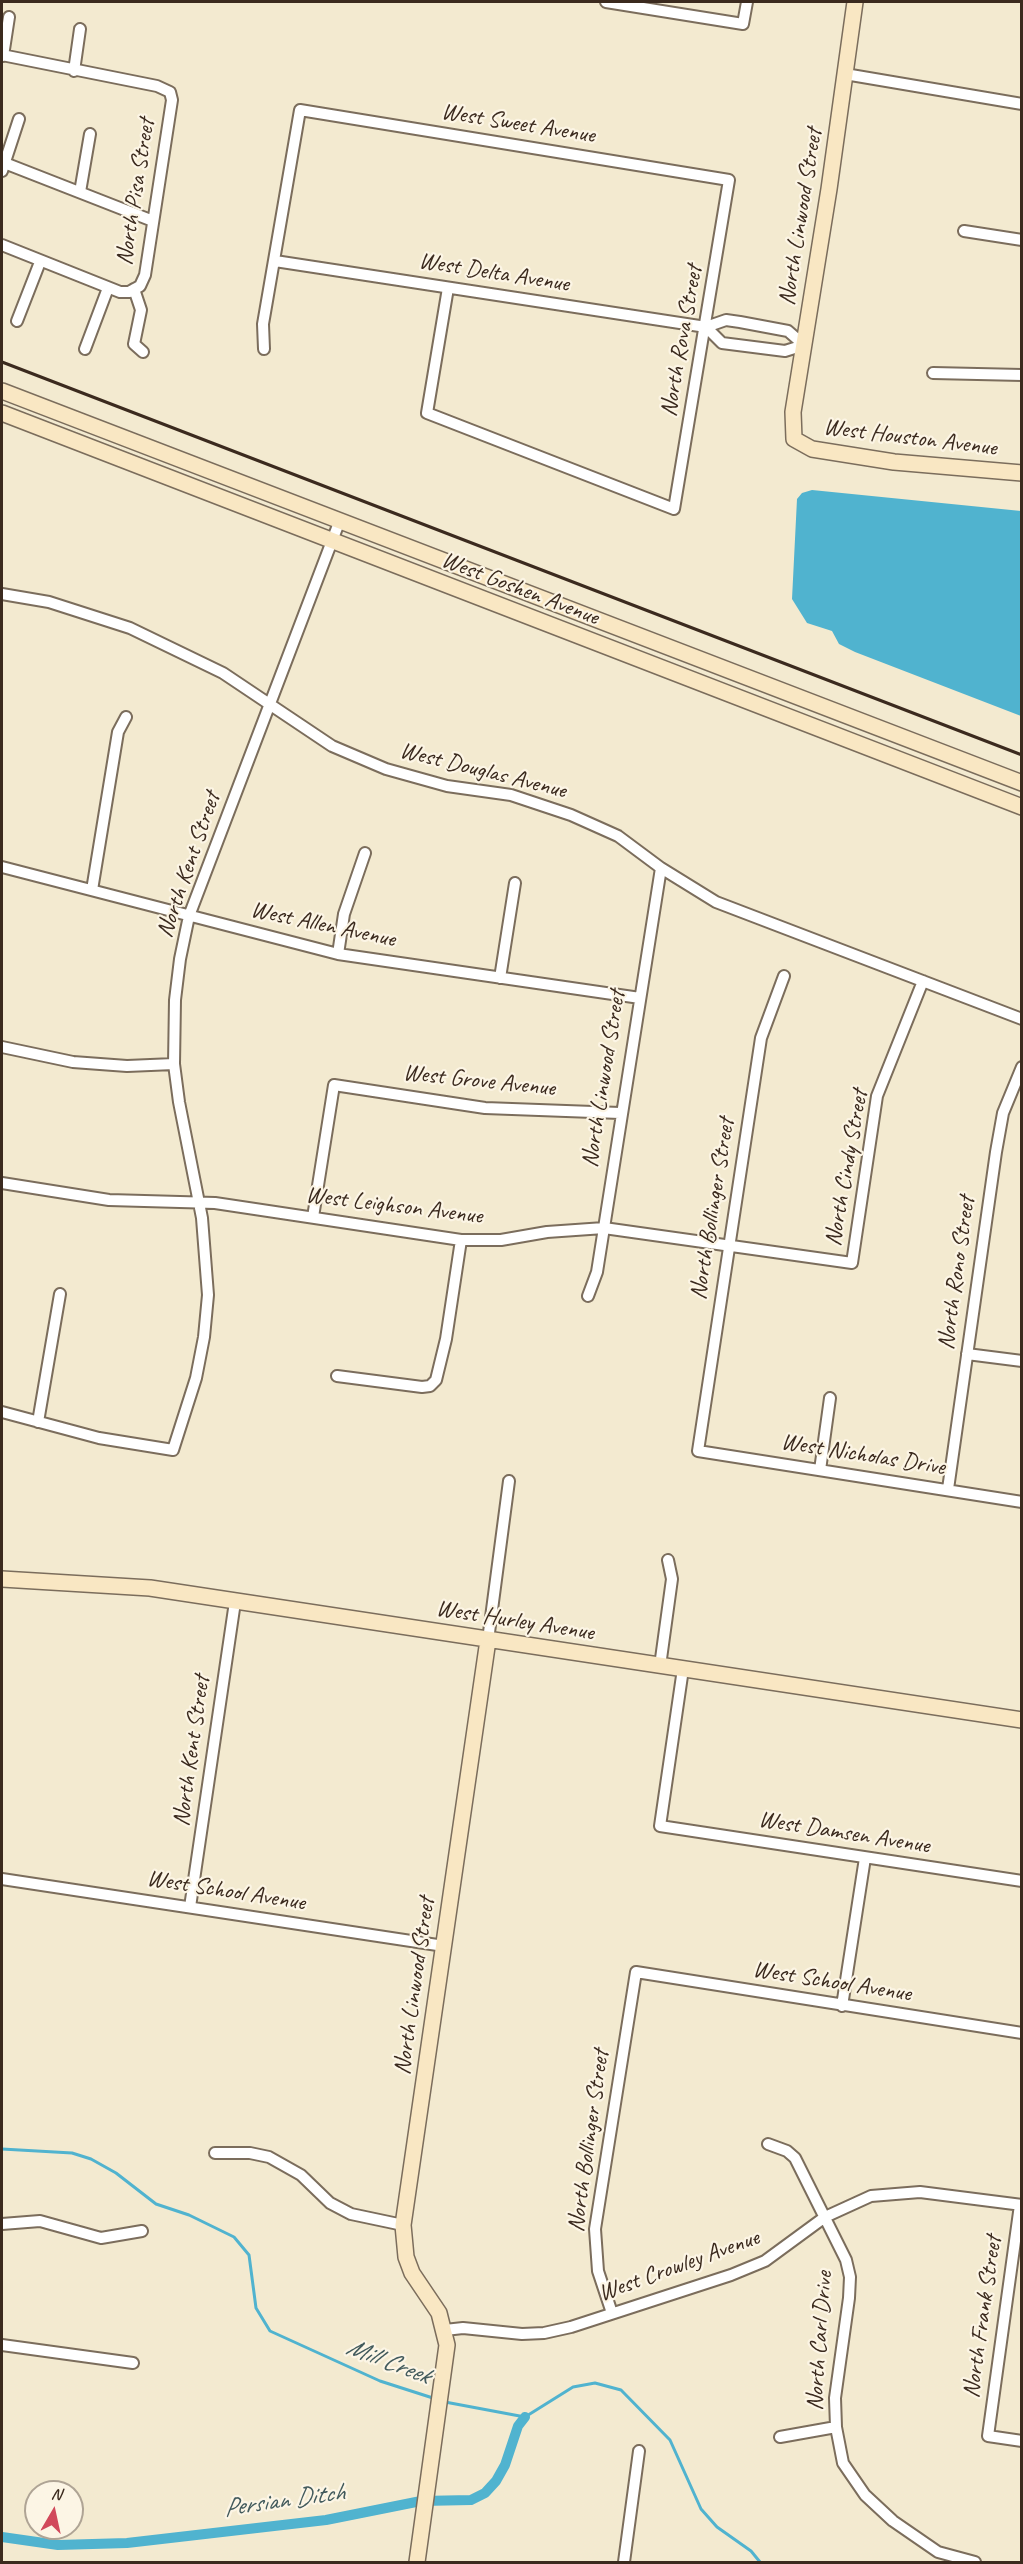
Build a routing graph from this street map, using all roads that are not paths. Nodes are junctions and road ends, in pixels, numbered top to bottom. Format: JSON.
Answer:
{"nodes":[{"id":1,"x":606,"y":2,"type":"edge"},
{"id":2,"x":747,"y":2,"type":"edge"},
{"id":3,"x":855,"y":2,"type":"edge"},
{"id":4,"x":9,"y":17,"type":"dead end"},
{"id":5,"x":80,"y":29,"type":"dead end"},
{"id":6,"x":2,"y":56,"type":"edge"},
{"id":7,"x":74,"y":71,"type":"junction"},
{"id":8,"x":845,"y":74,"type":"junction"},
{"id":9,"x":1022,"y":104,"type":"edge"},
{"id":10,"x":18,"y":119,"type":"dead end"},
{"id":11,"x":90,"y":134,"type":"dead end"},
{"id":12,"x":3,"y":166,"type":"edge"},
{"id":13,"x":729,"y":180,"type":"joint"},
{"id":14,"x":80,"y":192,"type":"junction"},
{"id":15,"x":153,"y":221,"type":"junction"},
{"id":16,"x":964,"y":231,"type":"dead end"},
{"id":17,"x":1022,"y":240,"type":"edge"},
{"id":18,"x":2,"y":245,"type":"edge"},
{"id":19,"x":275,"y":261,"type":"junction"},
{"id":20,"x":40,"y":262,"type":"junction"},
{"id":21,"x":108,"y":288,"type":"junction"},
{"id":22,"x":448,"y":288,"type":"junction"},
{"id":23,"x":132,"y":291,"type":"junction"},
{"id":24,"x":17,"y":321,"type":"dead end"},
{"id":25,"x":755,"y":326,"type":"junction"},
{"id":26,"x":706,"y":327,"type":"junction"},
{"id":27,"x":804,"y":345,"type":"junction"},
{"id":28,"x":752,"y":346,"type":"junction"},
{"id":29,"x":85,"y":349,"type":"dead end"},
{"id":30,"x":264,"y":350,"type":"dead end"},
{"id":31,"x":143,"y":352,"type":"dead end"},
{"id":32,"x":933,"y":373,"type":"dead end"},
{"id":33,"x":1022,"y":375,"type":"edge"},
{"id":34,"x":2,"y":391,"type":"edge"},
{"id":35,"x":2,"y":413,"type":"edge"},
{"id":36,"x":794,"y":439,"type":"joint"},
{"id":37,"x":1022,"y":474,"type":"edge"},
{"id":38,"x":340,"y":520,"type":"junction"},
{"id":39,"x":333,"y":542,"type":"junction"},
{"id":40,"x":2,"y":594,"type":"edge"},
{"id":41,"x":270,"y":704,"type":"junction"},
{"id":42,"x":126,"y":717,"type":"dead end"},
{"id":43,"x":883,"y":754,"type":"junction"},
{"id":44,"x":1015,"y":781,"type":"edge"},
{"id":45,"x":1022,"y":807,"type":"edge"},
{"id":46,"x":365,"y":853,"type":"dead end"},
{"id":47,"x":2,"y":867,"type":"edge"},
{"id":48,"x":661,"y":868,"type":"junction"},
{"id":49,"x":515,"y":883,"type":"dead end"},
{"id":50,"x":92,"y":890,"type":"junction"},
{"id":51,"x":189,"y":916,"type":"junction"},
{"id":52,"x":338,"y":954,"type":"junction"},
{"id":53,"x":784,"y":976,"type":"dead end"},
{"id":54,"x":500,"y":978,"type":"junction"},
{"id":55,"x":923,"y":981,"type":"junction"},
{"id":56,"x":640,"y":998,"type":"junction"},
{"id":57,"x":1022,"y":1019,"type":"edge"},
{"id":58,"x":2,"y":1047,"type":"edge"},
{"id":59,"x":174,"y":1064,"type":"junction"},
{"id":60,"x":1022,"y":1067,"type":"edge"},
{"id":61,"x":620,"y":1113,"type":"junction"},
{"id":62,"x":2,"y":1183,"type":"edge"},
{"id":63,"x":199,"y":1202,"type":"junction"},
{"id":64,"x":313,"y":1217,"type":"junction"},
{"id":65,"x":604,"y":1228,"type":"junction"},
{"id":66,"x":461,"y":1240,"type":"junction"},
{"id":67,"x":729,"y":1246,"type":"junction"},
{"id":68,"x":852,"y":1263,"type":"joint"},
{"id":69,"x":60,"y":1294,"type":"dead end"},
{"id":70,"x":588,"y":1296,"type":"dead end"},
{"id":71,"x":967,"y":1354,"type":"junction"},
{"id":72,"x":1022,"y":1362,"type":"edge"},
{"id":73,"x":337,"y":1376,"type":"dead end"},
{"id":74,"x":830,"y":1398,"type":"dead end"},
{"id":75,"x":2,"y":1412,"type":"edge"},
{"id":76,"x":38,"y":1422,"type":"junction"},
{"id":77,"x":698,"y":1451,"type":"joint"},
{"id":78,"x":820,"y":1470,"type":"junction"},
{"id":79,"x":509,"y":1481,"type":"dead end"},
{"id":80,"x":948,"y":1489,"type":"junction"},
{"id":81,"x":1022,"y":1502,"type":"edge"},
{"id":82,"x":668,"y":1560,"type":"dead end"},
{"id":83,"x":2,"y":1580,"type":"edge"},
{"id":84,"x":235,"y":1602,"type":"junction"},
{"id":85,"x":488,"y":1640,"type":"junction"},
{"id":86,"x":660,"y":1666,"type":"junction"},
{"id":87,"x":683,"y":1669,"type":"junction"},
{"id":88,"x":1022,"y":1720,"type":"edge"},
{"id":89,"x":865,"y":1858,"type":"junction"},
{"id":90,"x":2,"y":1879,"type":"edge"},
{"id":91,"x":1022,"y":1881,"type":"edge"},
{"id":92,"x":190,"y":1907,"type":"junction"},
{"id":93,"x":444,"y":1946,"type":"junction"},
{"id":94,"x":636,"y":1972,"type":"joint"},
{"id":95,"x":842,"y":2006,"type":"junction"},
{"id":96,"x":1022,"y":2033,"type":"edge"},
{"id":97,"x":768,"y":2144,"type":"dead end"},
{"id":98,"x":215,"y":2153,"type":"dead end"},
{"id":99,"x":1021,"y":2205,"type":"edge"},
{"id":100,"x":825,"y":2217,"type":"junction"},
{"id":101,"x":2,"y":2224,"type":"edge"},
{"id":102,"x":403,"y":2225,"type":"junction"},
{"id":103,"x":142,"y":2231,"type":"dead end"},
{"id":104,"x":612,"y":2313,"type":"junction"},
{"id":105,"x":444,"y":2330,"type":"junction"},
{"id":106,"x":2,"y":2345,"type":"edge"},
{"id":107,"x":133,"y":2362,"type":"dead end"},
{"id":108,"x":836,"y":2427,"type":"junction"},
{"id":109,"x":780,"y":2437,"type":"dead end"},
{"id":110,"x":1022,"y":2441,"type":"edge"},
{"id":111,"x":639,"y":2451,"type":"dead end"},
{"id":112,"x":417,"y":2562,"type":"edge"},
{"id":113,"x":624,"y":2562,"type":"edge"},
{"id":114,"x":975,"y":2562,"type":"edge"}],
"edges":[{"from":1,"to":2,"type":"street"},
{"from":3,"to":8,"type":"street","name":"North Linwood Street"},
{"from":4,"to":6,"type":"street"},
{"from":5,"to":7,"type":"street"},
{"from":6,"to":7,"type":"street"},
{"from":7,"to":15,"type":"street","name":"North Pisa Street"},
{"from":8,"to":9,"type":"street"},
{"from":8,"to":27,"type":"street","name":"North Linwood Street"},
{"from":10,"to":12,"type":"street"},
{"from":11,"to":14,"type":"street"},
{"from":12,"to":14,"type":"street"},
{"from":13,"to":19,"type":"street","name":"West Sweet Avenue"},
{"from":13,"to":26,"type":"street","name":"North Rova Street"},
{"from":14,"to":15,"type":"street"},
{"from":15,"to":23,"type":"street","name":"North Pisa Street"},
{"from":16,"to":17,"type":"street"},
{"from":18,"to":20,"type":"street"},
{"from":19,"to":22,"type":"street","name":"West Delta Avenue"},
{"from":19,"to":30,"type":"street"},
{"from":20,"to":21,"type":"street"},
{"from":20,"to":24,"type":"street"},
{"from":21,"to":23,"type":"street"},
{"from":21,"to":29,"type":"street"},
{"from":22,"to":26,"type":"street","name":"West Delta Avenue"},
{"from":22,"to":26,"type":"street","name":"North Rova Street"},
{"from":23,"to":31,"type":"street"},
{"from":25,"to":26,"type":"street","name":"West Delta Avenue"},
{"from":25,"to":27,"type":"street","name":"West Delta Avenue"},
{"from":25,"to":28,"type":"street"},
{"from":26,"to":28,"type":"street","name":"West Delta Avenue"},
{"from":27,"to":28,"type":"street","name":"West Delta Avenue"},
{"from":27,"to":36,"type":"street","name":"North Linwood Street"},
{"from":32,"to":33,"type":"street"},
{"from":34,"to":38,"type":"street","name":"West Goshen Avenue"},
{"from":35,"to":39,"type":"street","name":"West Goshen Avenue"},
{"from":36,"to":37,"type":"street","name":"West Houston Avenue"},
{"from":38,"to":39,"type":"street","name":"North Kent Street"},
{"from":38,"to":44,"type":"street","name":"West Goshen Avenue"},
{"from":39,"to":41,"type":"street","name":"North Kent Street"},
{"from":39,"to":43,"type":"street","name":"West Goshen Avenue"},
{"from":40,"to":41,"type":"street","name":"West Douglas Avenue"},
{"from":41,"to":48,"type":"street","name":"West Douglas Avenue"},
{"from":41,"to":51,"type":"street","name":"North Kent Street"},
{"from":42,"to":50,"type":"street"},
{"from":43,"to":44,"type":"street"},
{"from":43,"to":45,"type":"street","name":"West Goshen Avenue"},
{"from":46,"to":52,"type":"street"},
{"from":47,"to":50,"type":"street","name":"West Allen Avenue"},
{"from":48,"to":55,"type":"street","name":"West Douglas Avenue"},
{"from":48,"to":56,"type":"street","name":"North Linwood Street"},
{"from":49,"to":54,"type":"street"},
{"from":50,"to":51,"type":"street","name":"West Allen Avenue"},
{"from":51,"to":52,"type":"street","name":"West Allen Avenue"},
{"from":51,"to":59,"type":"street","name":"North Kent Street"},
{"from":52,"to":54,"type":"street","name":"West Allen Avenue"},
{"from":53,"to":67,"type":"street","name":"North Bollinger Street"},
{"from":54,"to":56,"type":"street","name":"West Allen Avenue"},
{"from":55,"to":57,"type":"street","name":"West Douglas Avenue"},
{"from":55,"to":68,"type":"street","name":"North Cindy Street"},
{"from":56,"to":61,"type":"street","name":"North Linwood Street"},
{"from":58,"to":59,"type":"street"},
{"from":59,"to":63,"type":"street","name":"North Kent Street"},
{"from":60,"to":71,"type":"street","name":"North Rono Street"},
{"from":61,"to":64,"type":"street","name":"West Grove Avenue"},
{"from":61,"to":65,"type":"street","name":"North Linwood Street"},
{"from":62,"to":63,"type":"street","name":"West Leighson Avenue"},
{"from":63,"to":64,"type":"street","name":"West Leighson Avenue"},
{"from":63,"to":76,"type":"street","name":"North Kent Street"},
{"from":64,"to":66,"type":"street","name":"West Leighson Avenue"},
{"from":65,"to":66,"type":"street","name":"West Leighson Avenue"},
{"from":65,"to":67,"type":"street","name":"West Leighson Avenue"},
{"from":65,"to":70,"type":"street","name":"North Linwood Street"},
{"from":66,"to":73,"type":"street"},
{"from":67,"to":68,"type":"street","name":"West Leighson Avenue"},
{"from":67,"to":77,"type":"street","name":"North Bollinger Street"},
{"from":69,"to":76,"type":"street"},
{"from":71,"to":72,"type":"street"},
{"from":71,"to":80,"type":"street","name":"North Rono Street"},
{"from":74,"to":78,"type":"street"},
{"from":75,"to":76,"type":"street"},
{"from":77,"to":78,"type":"street","name":"West Nicholas Drive"},
{"from":78,"to":80,"type":"street","name":"West Nicholas Drive"},
{"from":79,"to":85,"type":"street"},
{"from":80,"to":81,"type":"street","name":"West Nicholas Drive"},
{"from":82,"to":86,"type":"street"},
{"from":83,"to":84,"type":"street","name":"West Hurley Avenue"},
{"from":84,"to":85,"type":"street","name":"West Hurley Avenue"},
{"from":84,"to":92,"type":"street","name":"North Kent Street"},
{"from":85,"to":86,"type":"street","name":"West Hurley Avenue"},
{"from":85,"to":93,"type":"street","name":"North Linwood Street"},
{"from":86,"to":87,"type":"street","name":"West Hurley Avenue"},
{"from":87,"to":88,"type":"street","name":"West Hurley Avenue"},
{"from":87,"to":89,"type":"street","name":"West Damsen Avenue"},
{"from":89,"to":91,"type":"street","name":"West Damsen Avenue"},
{"from":89,"to":95,"type":"street"},
{"from":90,"to":92,"type":"street","name":"West School Avenue"},
{"from":92,"to":93,"type":"street","name":"West School Avenue"},
{"from":93,"to":102,"type":"street","name":"North Linwood Street"},
{"from":94,"to":95,"type":"street","name":"West School Avenue"},
{"from":94,"to":104,"type":"street","name":"North Bollinger Street"},
{"from":95,"to":96,"type":"street","name":"West School Avenue"},
{"from":97,"to":100,"type":"street","name":"North Carl Drive"},
{"from":98,"to":102,"type":"street"},
{"from":99,"to":100,"type":"street","name":"West Crowley Avenue"},
{"from":99,"to":110,"type":"street","name":"North Frank Street"},
{"from":100,"to":104,"type":"street","name":"West Crowley Avenue"},
{"from":100,"to":108,"type":"street","name":"North Carl Drive"},
{"from":101,"to":103,"type":"street"},
{"from":102,"to":105,"type":"street","name":"North Linwood Street"},
{"from":104,"to":105,"type":"street","name":"West Crowley Avenue"},
{"from":105,"to":112,"type":"street"},
{"from":106,"to":107,"type":"street"},
{"from":108,"to":109,"type":"street","name":"North Carl Drive"},
{"from":108,"to":114,"type":"street","name":"North Carl Drive"},
{"from":111,"to":113,"type":"street"}]}
